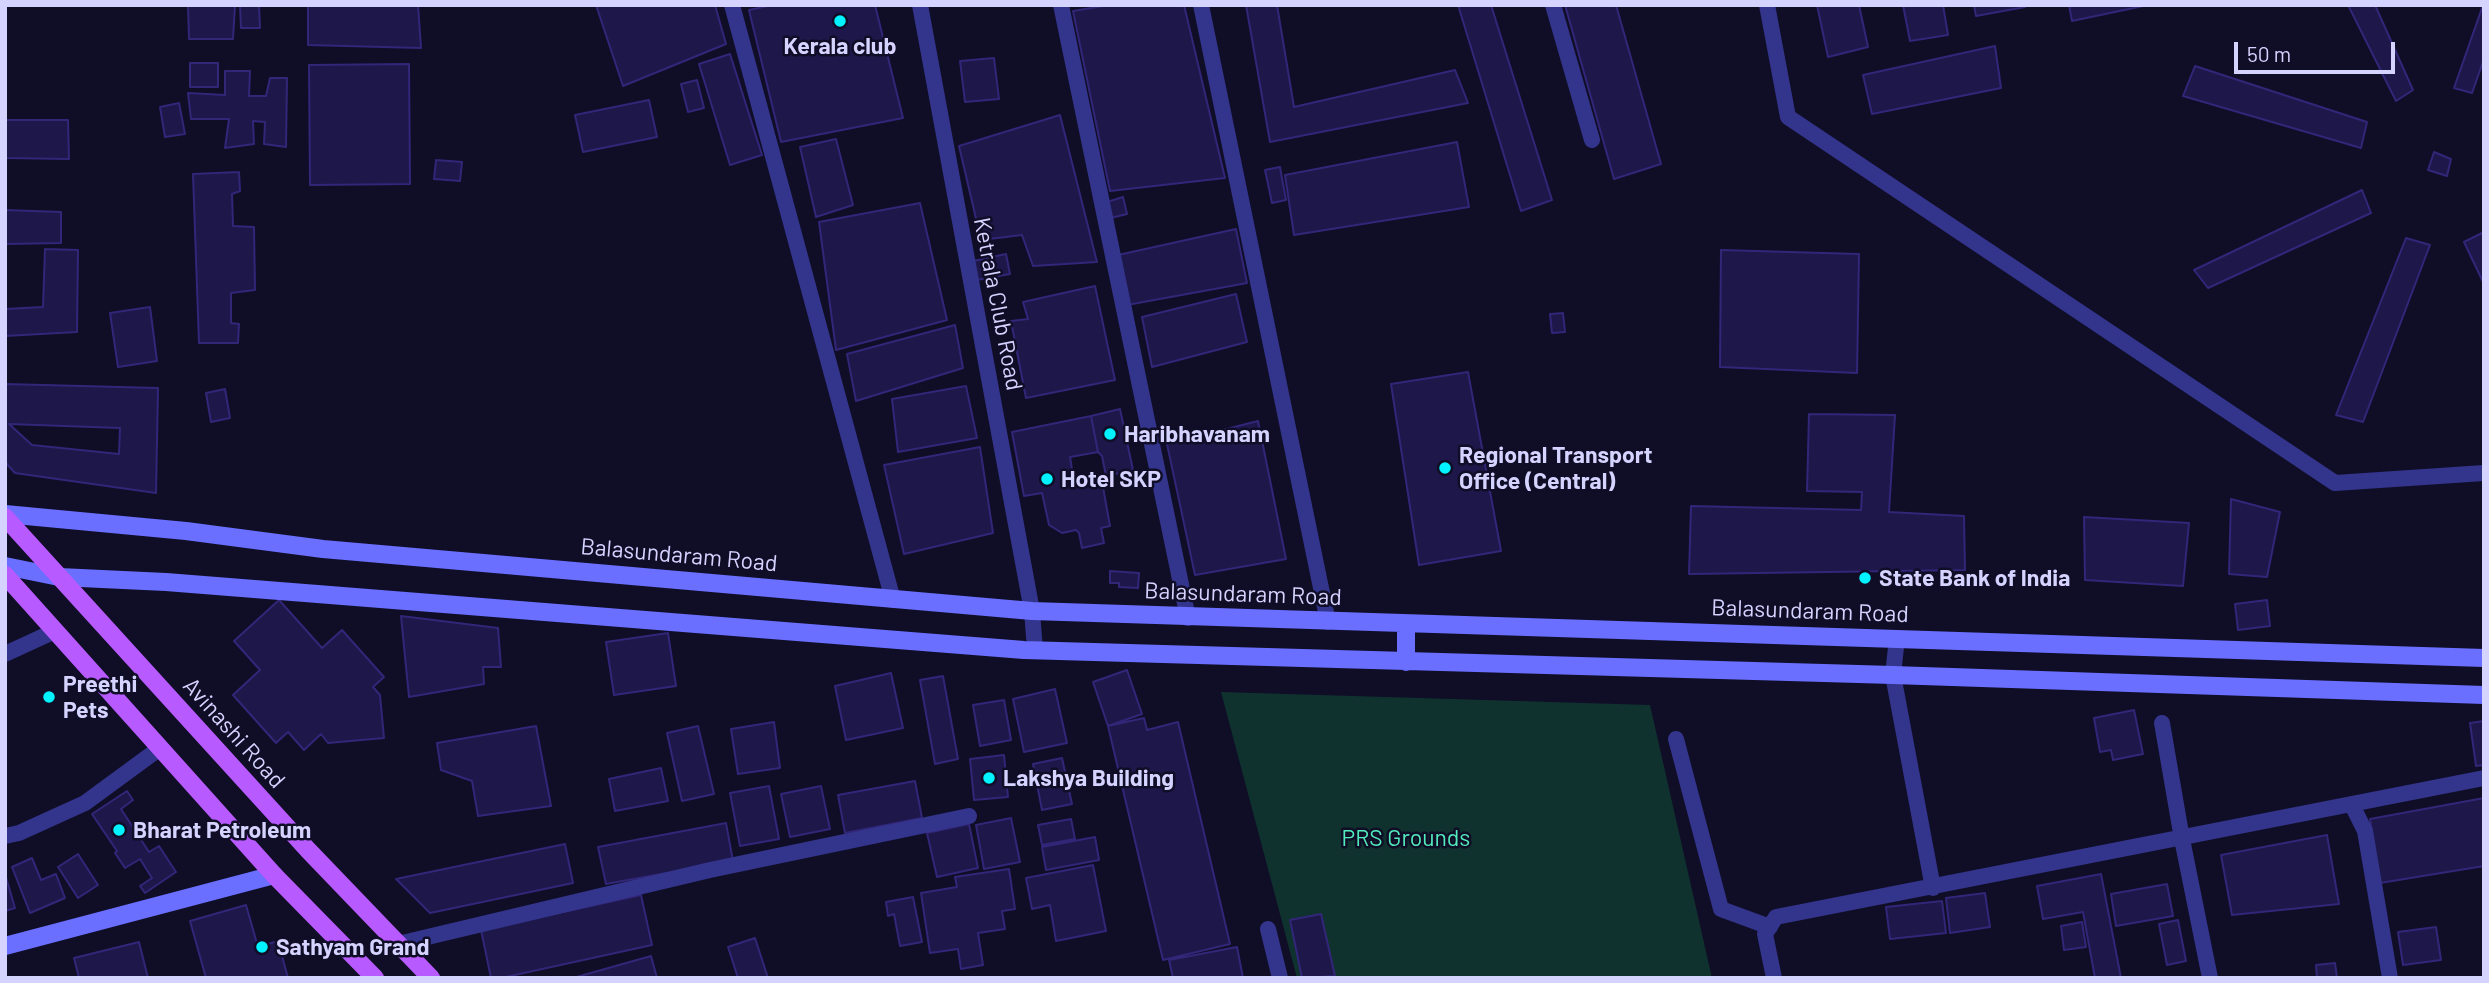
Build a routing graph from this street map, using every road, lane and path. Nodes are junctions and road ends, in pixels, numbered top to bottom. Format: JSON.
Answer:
{"nodes":[{"id":1,"x":732,"y":5,"type":"edge"},
{"id":2,"x":920,"y":5,"type":"edge"},
{"id":3,"x":1061,"y":5,"type":"edge"},
{"id":4,"x":1200,"y":5,"type":"edge"},
{"id":5,"x":1553,"y":5,"type":"edge"},
{"id":6,"x":1768,"y":5,"type":"edge"},
{"id":7,"x":1592,"y":140,"type":"dead end"},
{"id":8,"x":2484,"y":473,"type":"edge"},
{"id":9,"x":5,"y":516,"type":"edge"},
{"id":10,"x":5,"y":566,"type":"edge"},
{"id":11,"x":5,"y":575,"type":"edge"},
{"id":12,"x":59,"y":577,"type":"junction"},
{"id":13,"x":893,"y":600,"type":"junction"},
{"id":14,"x":1032,"y":611,"type":"junction"},
{"id":15,"x":1188,"y":618,"type":"junction"},
{"id":16,"x":1328,"y":622,"type":"junction"},
{"id":17,"x":1406,"y":624,"type":"junction"},
{"id":18,"x":55,"y":631,"type":"junction"},
{"id":19,"x":1897,"y":638,"type":"junction"},
{"id":20,"x":1035,"y":650,"type":"junction"},
{"id":21,"x":5,"y":653,"type":"edge"},
{"id":22,"x":2484,"y":658,"type":"edge"},
{"id":23,"x":1406,"y":662,"type":"junction"},
{"id":24,"x":1893,"y":675,"type":"junction"},
{"id":25,"x":2484,"y":695,"type":"edge"},
{"id":26,"x":2162,"y":723,"type":"dead end"},
{"id":27,"x":1676,"y":739,"type":"dead end"},
{"id":28,"x":160,"y":748,"type":"junction"},
{"id":29,"x":2484,"y":778,"type":"edge"},
{"id":30,"x":2352,"y":804,"type":"junction"},
{"id":31,"x":969,"y":816,"type":"dead end"},
{"id":32,"x":5,"y":836,"type":"edge"},
{"id":33,"x":2182,"y":839,"type":"junction"},
{"id":34,"x":274,"y":875,"type":"junction"},
{"id":35,"x":1933,"y":888,"type":"junction"},
{"id":36,"x":1770,"y":927,"type":"junction"},
{"id":37,"x":1268,"y":929,"type":"dead end"},
{"id":38,"x":398,"y":944,"type":"junction"},
{"id":39,"x":5,"y":946,"type":"edge"},
{"id":40,"x":375,"y":978,"type":"edge"},
{"id":41,"x":431,"y":978,"type":"edge"},
{"id":42,"x":1280,"y":978,"type":"edge"},
{"id":43,"x":1774,"y":978,"type":"edge"},
{"id":44,"x":2210,"y":978,"type":"edge"},
{"id":45,"x":2390,"y":978,"type":"edge"}],
"edges":[{"from":1,"to":13,"type":"street"},
{"from":2,"to":14,"type":"street","name":"Ketrala Club Road"},
{"from":3,"to":15,"type":"street"},
{"from":4,"to":16,"type":"street"},
{"from":5,"to":7,"type":"street"},
{"from":6,"to":8,"type":"street"},
{"from":9,"to":12,"type":"main road","name":"Avinashi Road"},
{"from":9,"to":13,"type":"main road","name":"Balasundaram Road"},
{"from":10,"to":12,"type":"main road"},
{"from":11,"to":18,"type":"main road"},
{"from":12,"to":20,"type":"main road"},
{"from":12,"to":38,"type":"main road","name":"Avinashi Road"},
{"from":13,"to":14,"type":"main road","name":"Balasundaram Road"},
{"from":14,"to":15,"type":"main road","name":"Balasundaram Road"},
{"from":14,"to":20,"type":"street","name":"Ketrala Club Road"},
{"from":15,"to":16,"type":"main road","name":"Balasundaram Road"},
{"from":16,"to":17,"type":"main road","name":"Balasundaram Road"},
{"from":17,"to":19,"type":"main road","name":"Balasundaram Road"},
{"from":17,"to":23,"type":"main road"},
{"from":18,"to":21,"type":"street"},
{"from":18,"to":28,"type":"main road"},
{"from":19,"to":22,"type":"main road","name":"Balasundaram Road"},
{"from":19,"to":24,"type":"street"},
{"from":20,"to":23,"type":"main road"},
{"from":23,"to":24,"type":"main road"},
{"from":24,"to":25,"type":"main road"},
{"from":24,"to":35,"type":"street"},
{"from":26,"to":33,"type":"street"},
{"from":27,"to":36,"type":"street"},
{"from":28,"to":32,"type":"street"},
{"from":28,"to":34,"type":"main road"},
{"from":29,"to":30,"type":"street"},
{"from":30,"to":33,"type":"street"},
{"from":30,"to":45,"type":"street"},
{"from":31,"to":38,"type":"street"},
{"from":33,"to":35,"type":"street"},
{"from":33,"to":44,"type":"street"},
{"from":34,"to":39,"type":"main road"},
{"from":34,"to":40,"type":"main road"},
{"from":35,"to":36,"type":"street"},
{"from":36,"to":43,"type":"street"},
{"from":37,"to":42,"type":"street"},
{"from":38,"to":41,"type":"main road","name":"Avinashi Road"}]}
